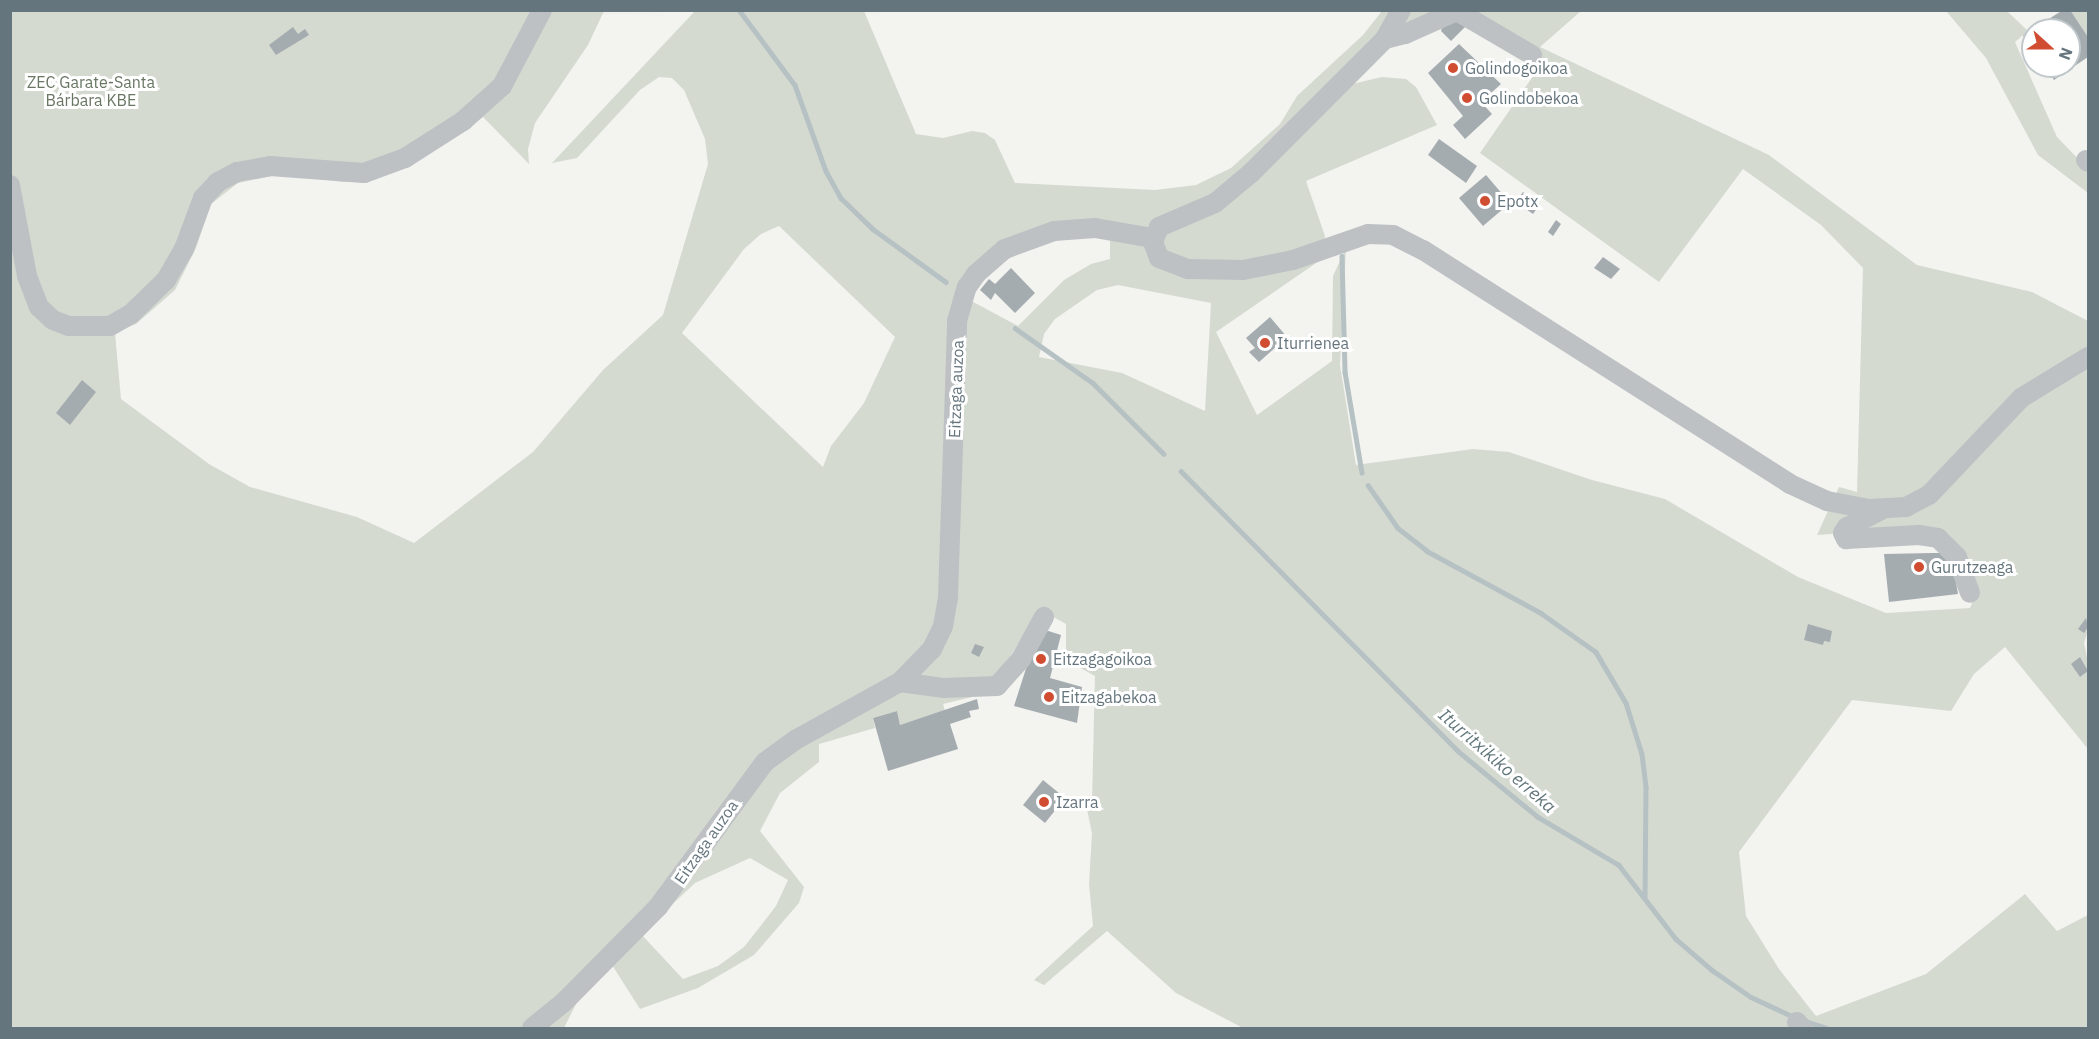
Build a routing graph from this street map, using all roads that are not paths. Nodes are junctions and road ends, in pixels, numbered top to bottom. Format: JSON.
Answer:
{"nodes":[{"id":1,"x":542,"y":10,"type":"edge"},
{"id":2,"x":1401,"y":10,"type":"edge"},
{"id":3,"x":1385,"y":39,"type":"junction"},
{"id":4,"x":1533,"y":55,"type":"dead end"},
{"id":5,"x":10,"y":185,"type":"edge"},
{"id":6,"x":1153,"y":238,"type":"junction"},
{"id":7,"x":2088,"y":357,"type":"edge"},
{"id":8,"x":1883,"y":509,"type":"junction"},
{"id":9,"x":1970,"y":593,"type":"dead end"},
{"id":10,"x":1044,"y":616,"type":"dead end"},
{"id":11,"x":900,"y":682,"type":"junction"},
{"id":12,"x":532,"y":1029,"type":"edge"}],
"edges":[{"from":1,"to":5,"type":"street"},
{"from":2,"to":3,"type":"street"},
{"from":3,"to":4,"type":"street"},
{"from":3,"to":6,"type":"street"},
{"from":6,"to":8,"type":"street"},
{"from":6,"to":11,"type":"street","name":"Eitzaga auzoa"},
{"from":7,"to":8,"type":"street"},
{"from":8,"to":9,"type":"street"},
{"from":10,"to":11,"type":"street"},
{"from":11,"to":12,"type":"street","name":"Eitzaga auzoa"}]}
